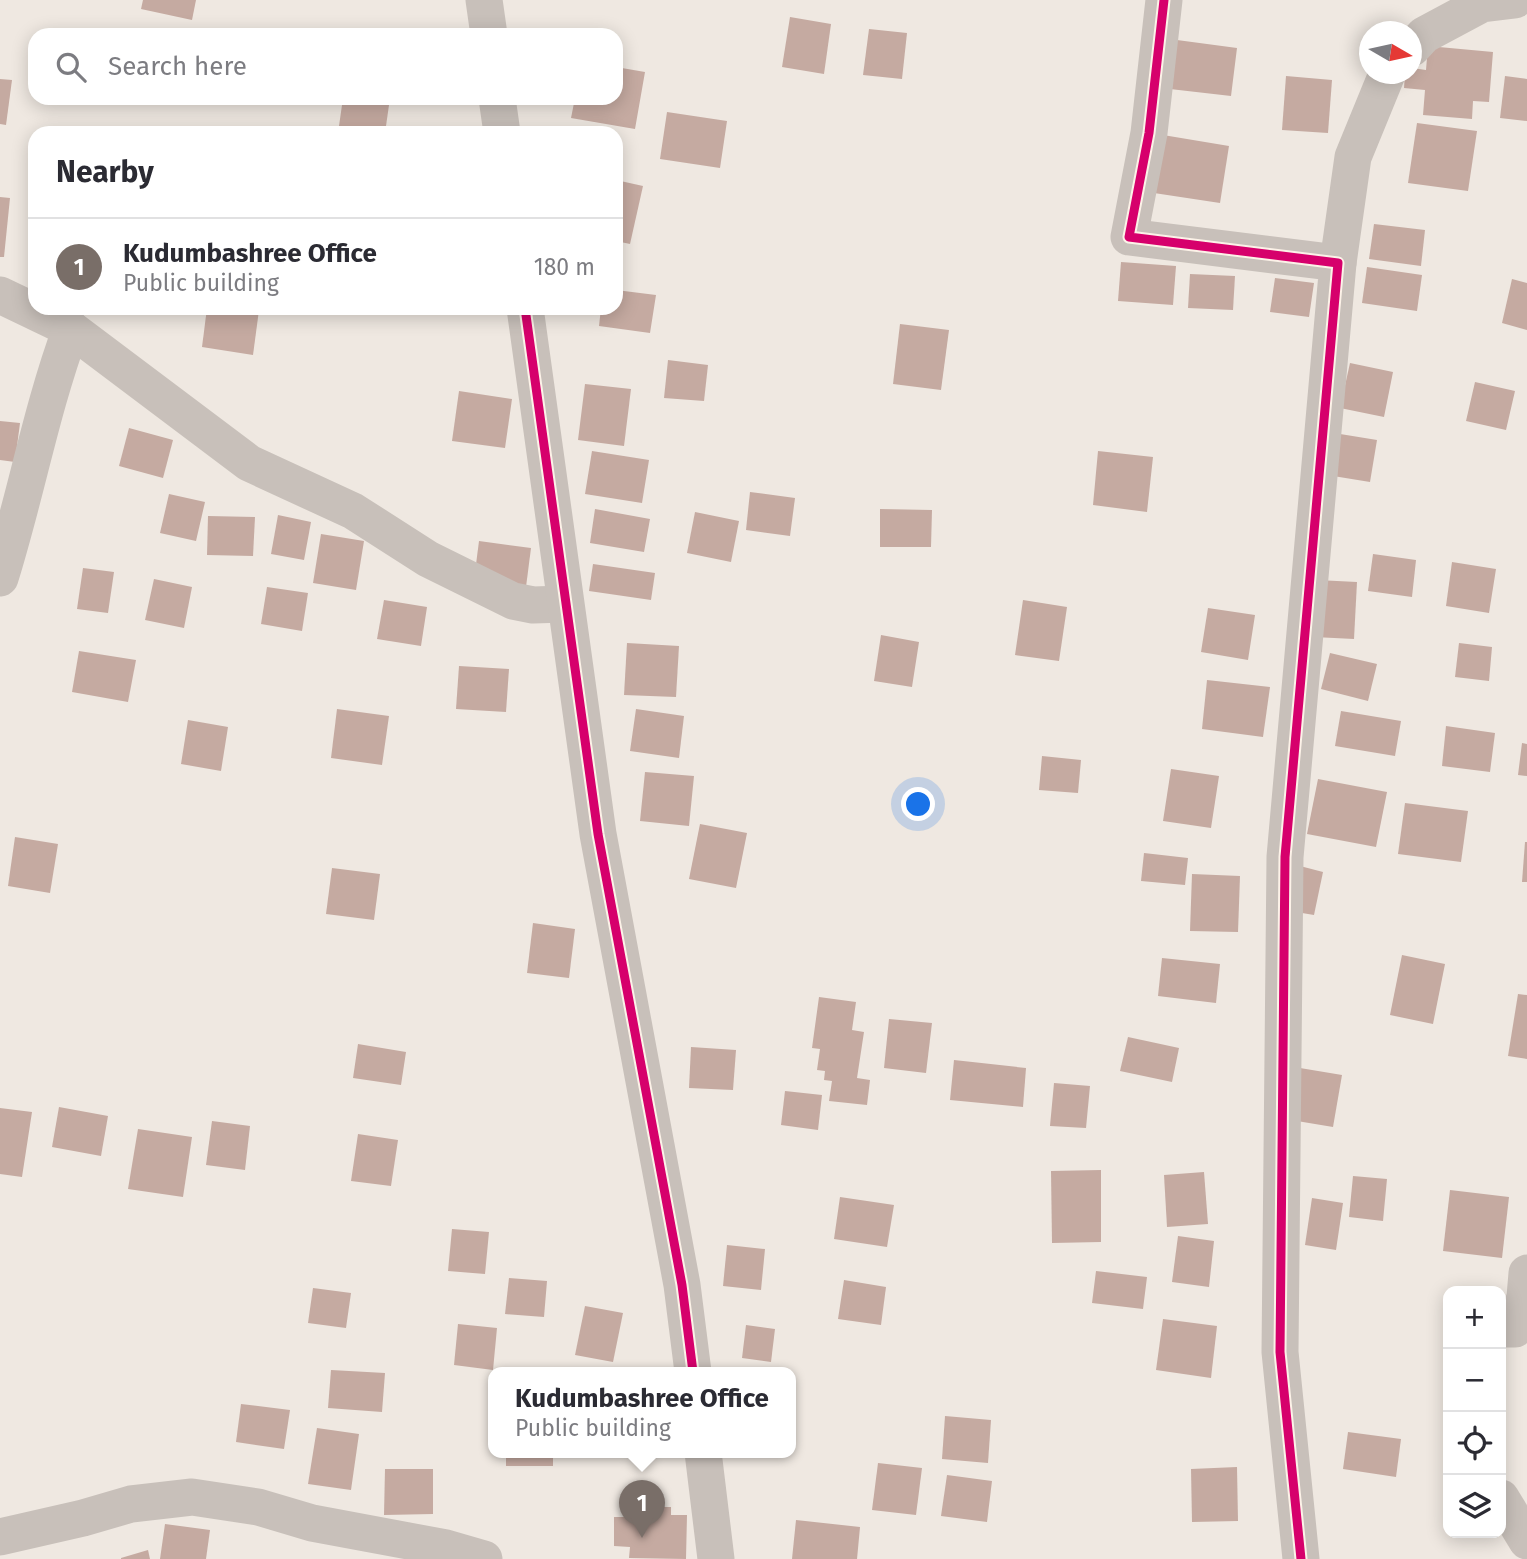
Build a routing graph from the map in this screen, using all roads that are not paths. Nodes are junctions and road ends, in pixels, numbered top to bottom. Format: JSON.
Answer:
{"nodes":[{"id":1,"x":484,"y":0,"type":"edge"},
{"id":2,"x":1164,"y":0,"type":"edge"},
{"id":3,"x":1515,"y":0,"type":"edge"},
{"id":4,"x":488,"y":28,"type":"edge"},
{"id":5,"x":1422,"y":37,"type":"edge"},
{"id":6,"x":1383,"y":84,"type":"edge"},
{"id":7,"x":498,"y":105,"type":"edge"},
{"id":8,"x":501,"y":126,"type":"edge"},
{"id":9,"x":1338,"y":263,"type":"junction"},
{"id":10,"x":0,"y":295,"type":"edge"},
{"id":11,"x":28,"y":308,"type":"edge"},
{"id":12,"x":42,"y":315,"type":"edge"},
{"id":13,"x":526,"y":315,"type":"edge"},
{"id":14,"x":71,"y":329,"type":"junction"},
{"id":15,"x":0,"y":578,"type":"edge"},
{"id":16,"x":565,"y":604,"type":"junction"},
{"id":17,"x":1527,"y":1273,"type":"edge"},
{"id":18,"x":1514,"y":1330,"type":"edge"},
{"id":19,"x":692,"y":1367,"type":"edge"},
{"id":20,"x":704,"y":1458,"type":"edge"},
{"id":21,"x":1506,"y":1506,"type":"edge"},
{"id":22,"x":0,"y":1537,"type":"edge"},
{"id":23,"x":1527,"y":1541,"type":"edge"},
{"id":24,"x":484,"y":1559,"type":"edge"},
{"id":25,"x":716,"y":1559,"type":"edge"},
{"id":26,"x":1301,"y":1559,"type":"edge"}],
"edges":[{"from":1,"to":4,"type":"street"},
{"from":2,"to":9,"type":"street"},
{"from":3,"to":5,"type":"street"},
{"from":6,"to":9,"type":"street"},
{"from":7,"to":8,"type":"street"},
{"from":9,"to":26,"type":"street"},
{"from":10,"to":11,"type":"street"},
{"from":12,"to":14,"type":"street"},
{"from":13,"to":16,"type":"street"},
{"from":14,"to":15,"type":"street"},
{"from":14,"to":16,"type":"street"},
{"from":16,"to":19,"type":"street"},
{"from":17,"to":18,"type":"street"},
{"from":20,"to":25,"type":"street"},
{"from":21,"to":23,"type":"street"},
{"from":22,"to":24,"type":"street"}]}
